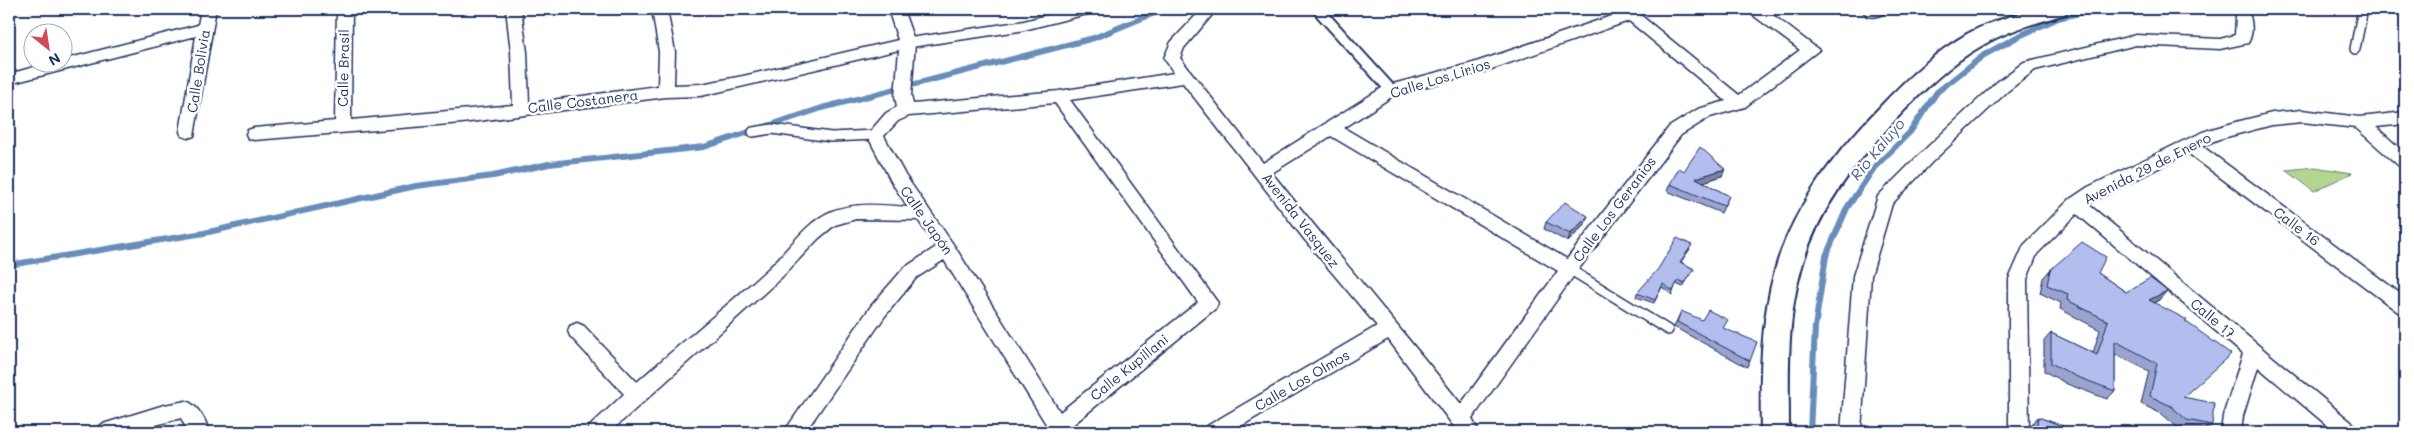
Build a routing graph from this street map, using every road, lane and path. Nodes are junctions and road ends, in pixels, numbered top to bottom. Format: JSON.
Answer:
{"nodes":[{"id":1,"x":208,"y":9,"type":"edge"},
{"id":2,"x":344,"y":9,"type":"edge"},
{"id":3,"x":513,"y":9,"type":"edge"},
{"id":4,"x":659,"y":9,"type":"edge"},
{"id":5,"x":896,"y":9,"type":"edge"},
{"id":6,"x":1089,"y":9,"type":"edge"},
{"id":7,"x":1210,"y":9,"type":"edge"},
{"id":8,"x":1755,"y":9,"type":"edge"},
{"id":9,"x":2057,"y":9,"type":"edge"},
{"id":10,"x":2240,"y":9,"type":"edge"},
{"id":11,"x":2363,"y":9,"type":"edge"},
{"id":12,"x":1628,"y":12,"type":"edge"},
{"id":13,"x":1322,"y":14,"type":"dead end"},
{"id":14,"x":204,"y":29,"type":"junction"},
{"id":15,"x":907,"y":46,"type":"junction"},
{"id":16,"x":2355,"y":49,"type":"dead end"},
{"id":17,"x":1187,"y":77,"type":"junction"},
{"id":18,"x":9,"y":79,"type":"edge"},
{"id":19,"x":1391,"y":90,"type":"junction"},
{"id":20,"x":666,"y":92,"type":"junction"},
{"id":21,"x":1059,"y":98,"type":"junction"},
{"id":22,"x":904,"y":103,"type":"junction"},
{"id":23,"x":1739,"y":103,"type":"junction"},
{"id":24,"x":521,"y":109,"type":"junction"},
{"id":25,"x":2405,"y":118,"type":"edge"},
{"id":26,"x":2360,"y":123,"type":"junction"},
{"id":27,"x":343,"y":126,"type":"junction"},
{"id":28,"x":1331,"y":128,"type":"junction"},
{"id":29,"x":188,"y":132,"type":"dead end"},
{"id":30,"x":753,"y":132,"type":"dead end"},
{"id":31,"x":254,"y":134,"type":"dead end"},
{"id":32,"x":875,"y":135,"type":"junction"},
{"id":33,"x":2189,"y":145,"type":"junction"},
{"id":34,"x":2405,"y":162,"type":"edge"},
{"id":35,"x":1263,"y":172,"type":"junction"},
{"id":36,"x":2076,"y":204,"type":"junction"},
{"id":37,"x":921,"y":214,"type":"junction"},
{"id":38,"x":947,"y":249,"type":"junction"},
{"id":39,"x":1569,"y":268,"type":"junction"},
{"id":40,"x":2405,"y":307,"type":"edge"},
{"id":41,"x":1390,"y":328,"type":"junction"},
{"id":42,"x":1668,"y":330,"type":"dead end"},
{"id":43,"x":577,"y":331,"type":"dead end"},
{"id":44,"x":2253,"y":352,"type":"junction"},
{"id":45,"x":637,"y":394,"type":"junction"},
{"id":46,"x":1465,"y":426,"type":"edge"},
{"id":47,"x":1055,"y":428,"type":"edge"},
{"id":48,"x":106,"y":432,"type":"edge"},
{"id":49,"x":198,"y":432,"type":"edge"},
{"id":50,"x":597,"y":432,"type":"edge"},
{"id":51,"x":794,"y":432,"type":"edge"},
{"id":52,"x":1214,"y":432,"type":"edge"},
{"id":53,"x":1775,"y":432,"type":"edge"},
{"id":54,"x":1851,"y":432,"type":"edge"},
{"id":55,"x":2020,"y":432,"type":"edge"},
{"id":56,"x":2230,"y":432,"type":"edge"},
{"id":57,"x":2350,"y":432,"type":"edge"}],
"edges":[{"from":1,"to":14,"type":"street","name":"Calle Bolivia"},
{"from":2,"to":27,"type":"street","name":"Calle Brasil"},
{"from":3,"to":24,"type":"street"},
{"from":4,"to":20,"type":"street"},
{"from":5,"to":15,"type":"street"},
{"from":6,"to":15,"type":"lane"},
{"from":7,"to":17,"type":"street","name":"Avenida Vasquez"},
{"from":8,"to":23,"type":"street","name":"Calle Los Geranios"},
{"from":9,"to":53,"type":"main road"},
{"from":10,"to":54,"type":"street"},
{"from":11,"to":16,"type":"lane"},
{"from":12,"to":19,"type":"street","name":"Calle Los Lirios"},
{"from":12,"to":23,"type":"street"},
{"from":13,"to":19,"type":"street"},
{"from":14,"to":18,"type":"street"},
{"from":14,"to":29,"type":"street","name":"Calle Bolivia"},
{"from":15,"to":20,"type":"street","name":"Calle Costanera"},
{"from":15,"to":22,"type":"street"},
{"from":17,"to":21,"type":"street"},
{"from":17,"to":35,"type":"street","name":"Avenida Vasquez"},
{"from":19,"to":28,"type":"street","name":"Calle Los Lirios"},
{"from":20,"to":24,"type":"street","name":"Calle Costanera"},
{"from":21,"to":22,"type":"street"},
{"from":21,"to":47,"type":"street","name":"Calle Kupillani"},
{"from":22,"to":32,"type":"street"},
{"from":23,"to":39,"type":"street","name":"Calle Los Geranios"},
{"from":24,"to":27,"type":"street","name":"Calle Costanera"},
{"from":25,"to":26,"type":"street","name":"Avenida 29 de Enero"},
{"from":26,"to":33,"type":"street","name":"Avenida 29 de Enero"},
{"from":26,"to":34,"type":"street"},
{"from":27,"to":31,"type":"street","name":"Calle Costanera"},
{"from":28,"to":35,"type":"street","name":"Calle Los Lirios"},
{"from":28,"to":39,"type":"street"},
{"from":30,"to":32,"type":"lane"},
{"from":32,"to":37,"type":"street","name":"Calle Japón"},
{"from":33,"to":36,"type":"street","name":"Avenida 29 de Enero"},
{"from":33,"to":40,"type":"street","name":"Calle 16"},
{"from":35,"to":41,"type":"street","name":"Avenida Vasquez"},
{"from":36,"to":44,"type":"street","name":"Calle 17"},
{"from":36,"to":55,"type":"street","name":"Avenida 29 de Enero"},
{"from":37,"to":38,"type":"street","name":"Calle Japón"},
{"from":37,"to":45,"type":"street"},
{"from":38,"to":47,"type":"street","name":"Calle Japón"},
{"from":38,"to":51,"type":"street"},
{"from":39,"to":42,"type":"lane"},
{"from":39,"to":46,"type":"street","name":"Calle Los Geranios"},
{"from":41,"to":46,"type":"street","name":"Avenida Vasquez"},
{"from":41,"to":52,"type":"street","name":"Calle Los Olmos"},
{"from":43,"to":45,"type":"street"},
{"from":44,"to":56,"type":"street"},
{"from":44,"to":57,"type":"street","name":"Calle 17"},
{"from":45,"to":50,"type":"street"},
{"from":48,"to":49,"type":"street"}]}
